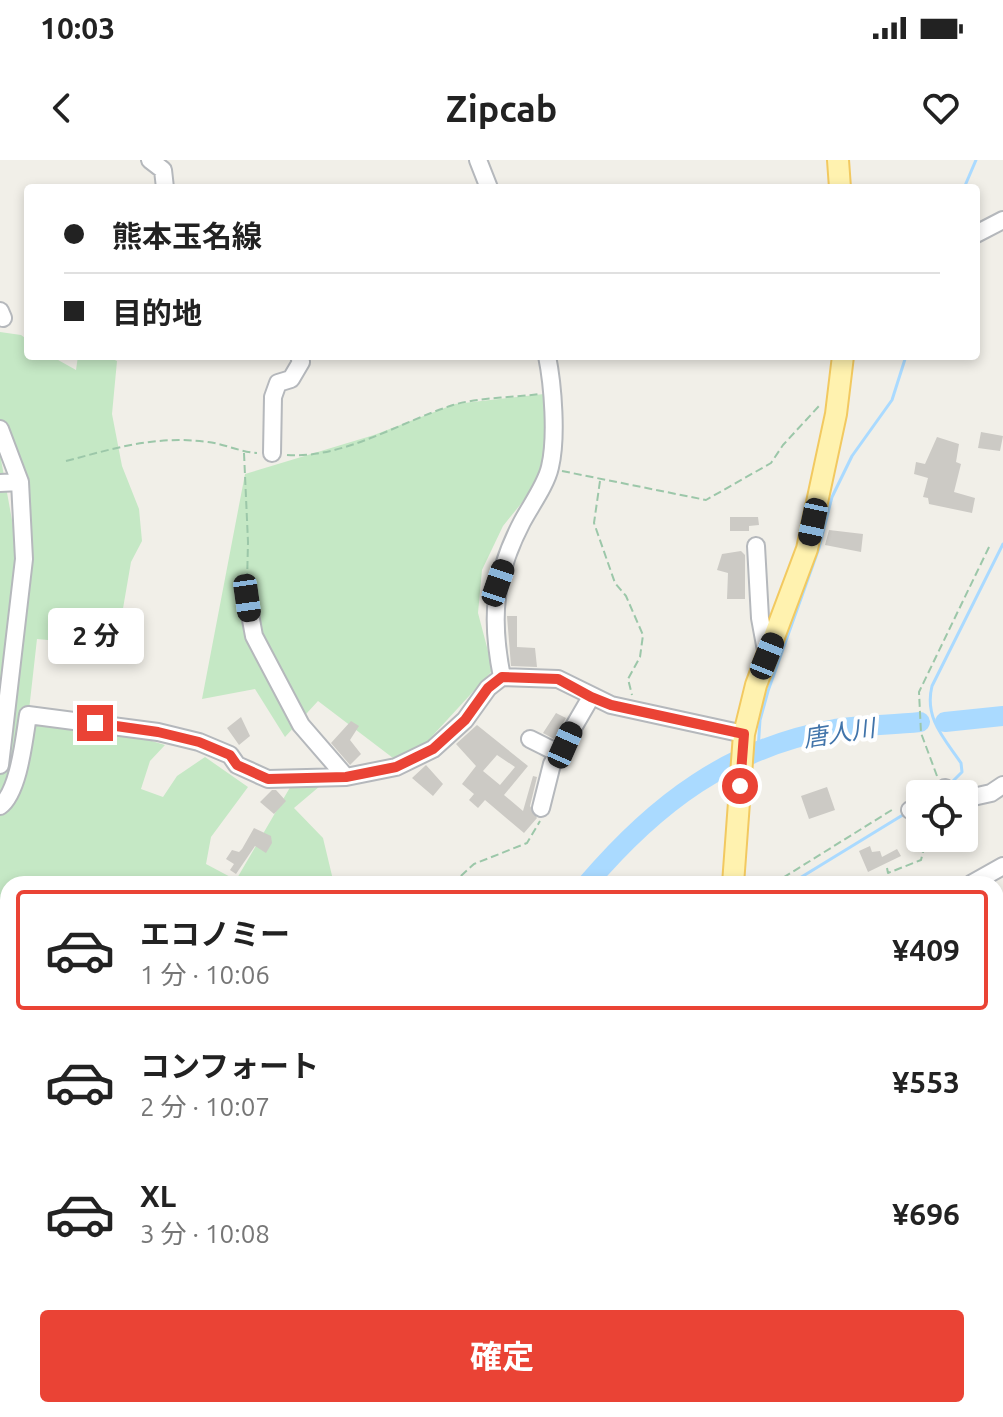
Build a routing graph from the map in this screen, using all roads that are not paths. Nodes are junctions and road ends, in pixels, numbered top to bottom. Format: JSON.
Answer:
{"nodes":[{"id":1,"x":150,"y":160,"type":"edge"},
{"id":2,"x":478,"y":160,"type":"edge"},
{"id":3,"x":838,"y":160,"type":"edge"},
{"id":4,"x":165,"y":184,"type":"edge"},
{"id":5,"x":487,"y":184,"type":"edge"},
{"id":6,"x":840,"y":184,"type":"edge"},
{"id":7,"x":1003,"y":220,"type":"edge"},
{"id":8,"x":980,"y":232,"type":"edge"},
{"id":9,"x":300,"y":360,"type":"edge"},
{"id":10,"x":548,"y":360,"type":"edge"},
{"id":11,"x":843,"y":360,"type":"edge"},
{"id":12,"x":0,"y":429,"type":"edge"},
{"id":13,"x":272,"y":453,"type":"road end"},
{"id":14,"x":20,"y":482,"type":"junction"},
{"id":15,"x":0,"y":483,"type":"edge"},
{"id":16,"x":756,"y":546,"type":"dead end"},
{"id":17,"x":247,"y":598,"type":"road end"},
{"id":18,"x":767,"y":656,"type":"junction"},
{"id":19,"x":502,"y":677,"type":"junction"},
{"id":20,"x":591,"y":697,"type":"junction"},
{"id":21,"x":743,"y":738,"type":"junction"},
{"id":22,"x":530,"y":739,"type":"dead end"},
{"id":23,"x":558,"y":753,"type":"junction"},
{"id":24,"x":1,"y":758,"type":"edge"},
{"id":25,"x":346,"y":777,"type":"junction"},
{"id":26,"x":1003,"y":785,"type":"edge"},
{"id":27,"x":978,"y":796,"type":"edge"},
{"id":28,"x":0,"y":806,"type":"edge"},
{"id":29,"x":541,"y":808,"type":"road end"},
{"id":30,"x":734,"y":876,"type":"edge"}],
"edges":[{"from":1,"to":4,"type":"street"},
{"from":2,"to":5,"type":"street"},
{"from":3,"to":6,"type":"main road"},
{"from":7,"to":8,"type":"street"},
{"from":9,"to":13,"type":"street"},
{"from":10,"to":19,"type":"street"},
{"from":11,"to":18,"type":"main road"},
{"from":12,"to":14,"type":"street"},
{"from":14,"to":15,"type":"street"},
{"from":14,"to":24,"type":"street"},
{"from":16,"to":18,"type":"street"},
{"from":17,"to":25,"type":"street"},
{"from":18,"to":21,"type":"main road"},
{"from":19,"to":20,"type":"street"},
{"from":19,"to":25,"type":"street"},
{"from":20,"to":21,"type":"street"},
{"from":20,"to":23,"type":"street"},
{"from":21,"to":30,"type":"main road"},
{"from":22,"to":23,"type":"street"},
{"from":23,"to":29,"type":"street"},
{"from":25,"to":28,"type":"street"},
{"from":26,"to":27,"type":"street"}]}
